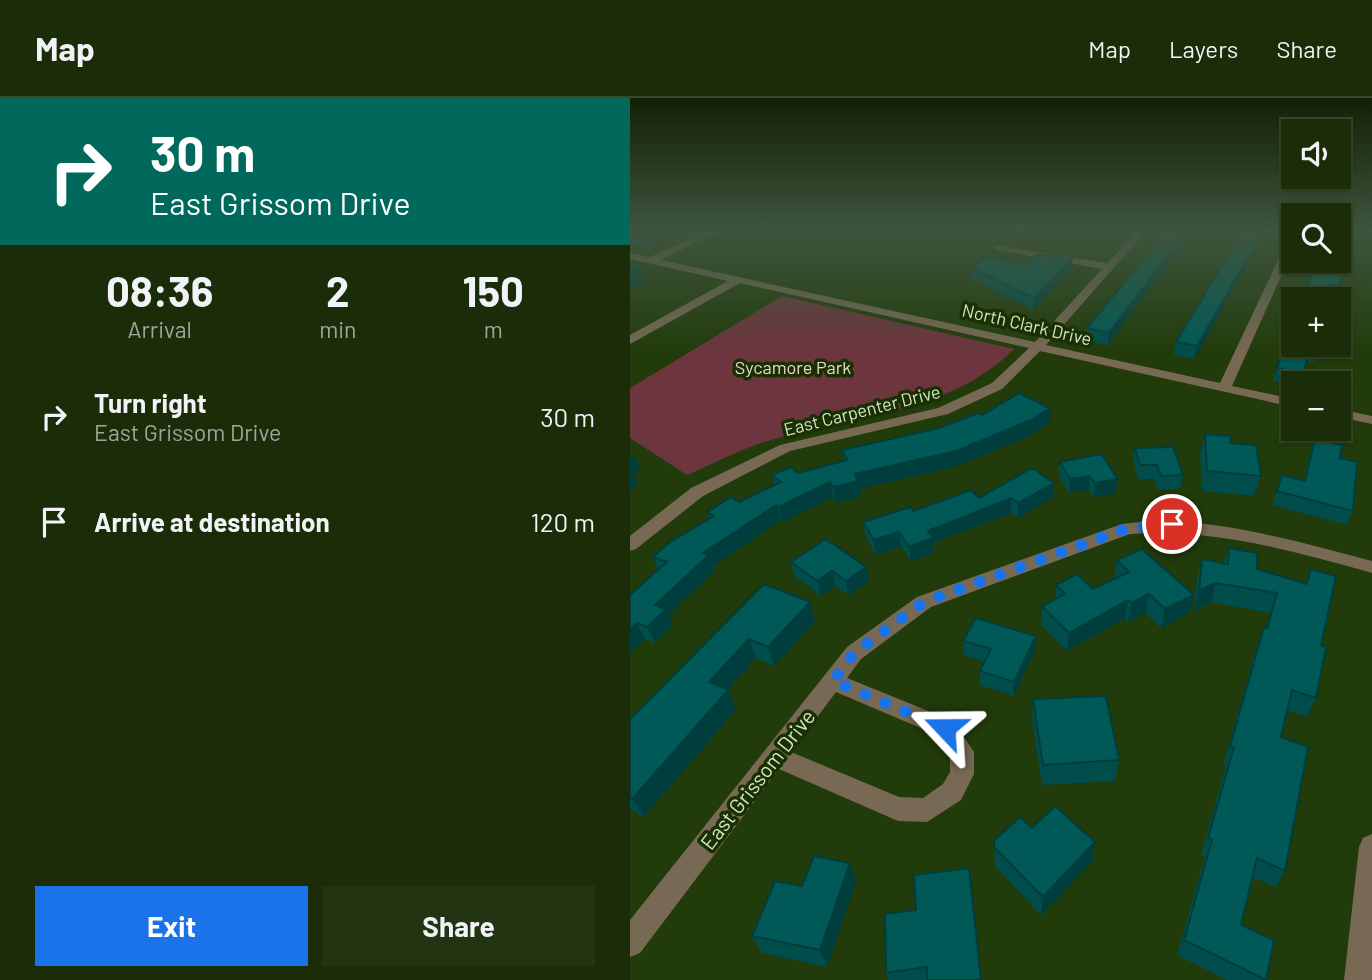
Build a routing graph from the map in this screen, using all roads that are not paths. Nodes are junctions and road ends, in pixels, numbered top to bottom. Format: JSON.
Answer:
{"nodes":[{"id":1,"x":695,"y":271,"type":"edge"},
{"id":2,"x":1106,"y":271,"type":"edge"},
{"id":3,"x":1278,"y":271,"type":"edge"},
{"id":4,"x":738,"y":281,"type":"junction"},
{"id":5,"x":630,"y":340,"type":"edge"},
{"id":6,"x":1038,"y":346,"type":"junction"},
{"id":7,"x":1225,"y":387,"type":"junction"},
{"id":8,"x":1281,"y":400,"type":"edge"},
{"id":9,"x":1351,"y":416,"type":"edge"},
{"id":10,"x":1372,"y":420,"type":"edge"},
{"id":11,"x":630,"y":545,"type":"edge"},
{"id":12,"x":1372,"y":567,"type":"edge"},
{"id":13,"x":833,"y":681,"type":"junction"},
{"id":14,"x":775,"y":756,"type":"junction"},
{"id":15,"x":1372,"y":847,"type":"edge"},
{"id":16,"x":630,"y":943,"type":"edge"},
{"id":17,"x":1359,"y":980,"type":"edge"}],
"edges":[{"from":1,"to":4,"type":"street","name":"North Clark Drive"},
{"from":2,"to":6,"type":"street","name":"East Carpenter Drive"},
{"from":3,"to":7,"type":"street"},
{"from":4,"to":5,"type":"street"},
{"from":4,"to":6,"type":"street","name":"North Clark Drive"},
{"from":6,"to":7,"type":"street","name":"North Clark Drive"},
{"from":6,"to":11,"type":"street","name":"East Carpenter Drive"},
{"from":7,"to":8,"type":"street","name":"North Clark Drive"},
{"from":9,"to":10,"type":"street"},
{"from":12,"to":13,"type":"street","name":"East Grissom Drive"},
{"from":13,"to":14,"type":"street","name":"East Grissom Drive"},
{"from":13,"to":14,"type":"street"},
{"from":14,"to":16,"type":"street","name":"East Grissom Drive"},
{"from":15,"to":17,"type":"street"}]}
